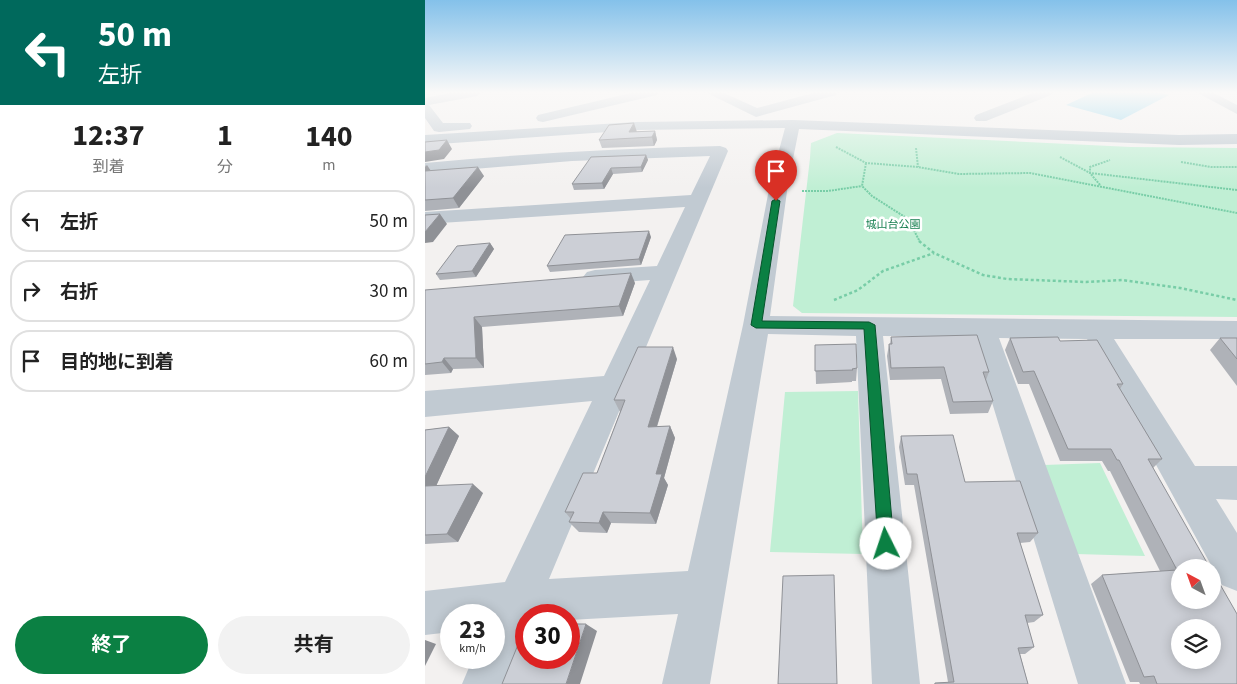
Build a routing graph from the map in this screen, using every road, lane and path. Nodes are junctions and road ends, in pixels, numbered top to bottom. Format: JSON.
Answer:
{"nodes":[{"id":1,"x":436,"y":124,"type":"edge"},
{"id":2,"x":491,"y":124,"type":"edge"},
{"id":3,"x":793,"y":124,"type":"junction"},
{"id":4,"x":1237,"y":139,"type":"edge"},
{"id":5,"x":425,"y":140,"type":"edge"},
{"id":6,"x":917,"y":147,"type":"dead end"},
{"id":7,"x":1057,"y":157,"type":"dead end"},
{"id":8,"x":1114,"y":159,"type":"dead end"},
{"id":9,"x":1175,"y":161,"type":"dead end"},
{"id":10,"x":918,"y":167,"type":"junction"},
{"id":11,"x":1237,"y":167,"type":"edge"},
{"id":12,"x":425,"y":168,"type":"edge"},
{"id":13,"x":1090,"y":172,"type":"junction"},
{"id":14,"x":1101,"y":185,"type":"junction"},
{"id":15,"x":862,"y":186,"type":"junction"},
{"id":16,"x":1237,"y":190,"type":"edge"},
{"id":17,"x":802,"y":191,"type":"dead end"},
{"id":18,"x":698,"y":200,"type":"junction"},
{"id":19,"x":1237,"y":213,"type":"edge"},
{"id":20,"x":425,"y":218,"type":"edge"},
{"id":21,"x":934,"y":253,"type":"junction"},
{"id":22,"x":666,"y":272,"type":"junction"},
{"id":23,"x":569,"y":279,"type":"edge"},
{"id":24,"x":1237,"y":300,"type":"edge"},
{"id":25,"x":828,"y":302,"type":"dead end"},
{"id":26,"x":756,"y":325,"type":"junction"},
{"id":27,"x":869,"y":325,"type":"junction"},
{"id":28,"x":982,"y":328,"type":"junction"},
{"id":29,"x":1095,"y":330,"type":"junction"},
{"id":30,"x":1237,"y":330,"type":"edge"},
{"id":31,"x":615,"y":387,"type":"junction"},
{"id":32,"x":425,"y":404,"type":"edge"},
{"id":33,"x":1185,"y":482,"type":"junction"},
{"id":34,"x":1237,"y":483,"type":"edge"},
{"id":35,"x":1237,"y":570,"type":"edge"},
{"id":36,"x":703,"y":591,"type":"junction"},
{"id":37,"x":518,"y":602,"type":"junction"},
{"id":38,"x":425,"y":613,"type":"edge"},
{"id":39,"x":485,"y":684,"type":"edge"},
{"id":40,"x":686,"y":684,"type":"edge"},
{"id":41,"x":896,"y":684,"type":"edge"},
{"id":42,"x":1102,"y":684,"type":"edge"}],
"edges":[{"from":1,"to":2,"type":"street"},
{"from":3,"to":4,"type":"street"},
{"from":3,"to":5,"type":"street"},
{"from":3,"to":26,"type":"street"},
{"from":6,"to":10,"type":"path"},
{"from":7,"to":13,"type":"path"},
{"from":8,"to":13,"type":"path"},
{"from":9,"to":11,"type":"path"},
{"from":10,"to":14,"type":"path"},
{"from":10,"to":15,"type":"path"},
{"from":12,"to":18,"type":"street"},
{"from":13,"to":14,"type":"path"},
{"from":13,"to":16,"type":"path"},
{"from":14,"to":19,"type":"path"},
{"from":15,"to":17,"type":"path"},
{"from":15,"to":21,"type":"path"},
{"from":18,"to":20,"type":"street"},
{"from":18,"to":22,"type":"street"},
{"from":21,"to":24,"type":"path"},
{"from":21,"to":25,"type":"path"},
{"from":22,"to":23,"type":"street"},
{"from":22,"to":31,"type":"street"},
{"from":26,"to":27,"type":"street"},
{"from":26,"to":36,"type":"street"},
{"from":27,"to":28,"type":"street"},
{"from":27,"to":41,"type":"street"},
{"from":28,"to":29,"type":"street"},
{"from":28,"to":42,"type":"street"},
{"from":29,"to":30,"type":"street"},
{"from":29,"to":33,"type":"street"},
{"from":31,"to":32,"type":"street"},
{"from":31,"to":37,"type":"street"},
{"from":33,"to":34,"type":"street"},
{"from":33,"to":35,"type":"street"},
{"from":36,"to":37,"type":"street"},
{"from":36,"to":40,"type":"street"},
{"from":37,"to":38,"type":"street"},
{"from":37,"to":39,"type":"street"}]}
